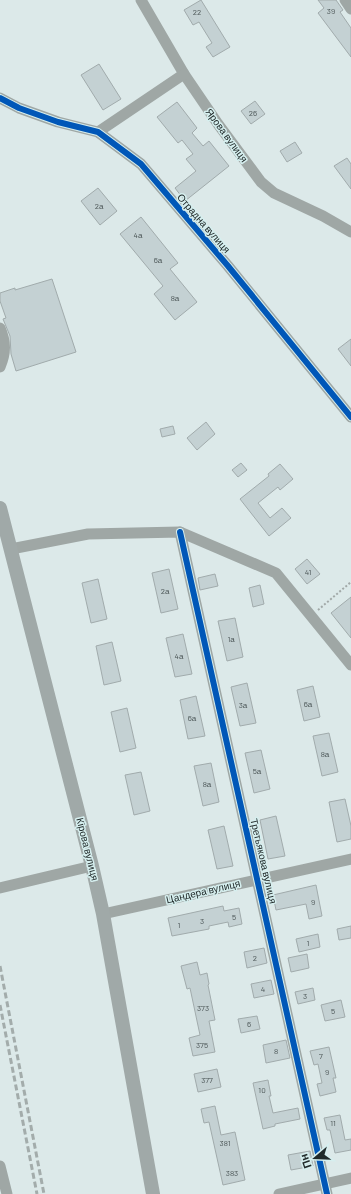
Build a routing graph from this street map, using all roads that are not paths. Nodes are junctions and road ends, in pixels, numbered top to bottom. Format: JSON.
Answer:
{"nodes":[{"id":1,"x":141,"y":0,"type":"edge"},
{"id":2,"x":345,"y":0,"type":"edge"},
{"id":3,"x":351,"y":9,"type":"edge"},
{"id":4,"x":184,"y":74,"type":"junction"},
{"id":5,"x":0,"y":98,"type":"edge"},
{"id":6,"x":98,"y":132,"type":"junction"},
{"id":7,"x":351,"y":232,"type":"edge"},
{"id":8,"x":0,"y":328,"type":"edge"},
{"id":9,"x":0,"y":367,"type":"edge"},
{"id":10,"x":351,"y":417,"type":"edge"},
{"id":11,"x":0,"y":508,"type":"edge"},
{"id":12,"x":180,"y":532,"type":"junction"},
{"id":13,"x":11,"y":549,"type":"junction"},
{"id":14,"x":351,"y":665,"type":"edge"},
{"id":15,"x":351,"y":859,"type":"edge"},
{"id":16,"x":92,"y":866,"type":"junction"},
{"id":17,"x":258,"y":879,"type":"junction"},
{"id":18,"x":0,"y":888,"type":"edge"},
{"id":19,"x":103,"y":914,"type":"junction"},
{"id":20,"x":0,"y":1166,"type":"edge"},
{"id":21,"x":351,"y":1178,"type":"edge"},
{"id":22,"x":326,"y":1189,"type":"edge"},
{"id":23,"x":7,"y":1194,"type":"edge"},
{"id":24,"x":153,"y":1194,"type":"edge"},
{"id":25,"x":279,"y":1194,"type":"edge"}],
"edges":[{"from":1,"to":4,"type":"street","name":"Ярова вулиця"},
{"from":2,"to":3,"type":"street"},
{"from":4,"to":6,"type":"street"},
{"from":4,"to":7,"type":"street","name":"Ярова вулиця"},
{"from":5,"to":6,"type":"street","name":"Отрадна вулиця"},
{"from":6,"to":10,"type":"street","name":"Отрадна вулиця"},
{"from":8,"to":9,"type":"street"},
{"from":11,"to":13,"type":"main road","name":"Кірова вулиця"},
{"from":12,"to":13,"type":"street"},
{"from":12,"to":14,"type":"street"},
{"from":12,"to":17,"type":"street","name":"Третьякова вулиця"},
{"from":13,"to":16,"type":"main road","name":"Кірова вулиця"},
{"from":15,"to":17,"type":"street","name":"Цандера вулиця"},
{"from":16,"to":18,"type":"street"},
{"from":16,"to":19,"type":"main road","name":"Кірова вулиця"},
{"from":17,"to":19,"type":"street","name":"Цандера вулиця"},
{"from":17,"to":22,"type":"street","name":"Третьякова вулиця"},
{"from":19,"to":24,"type":"main road","name":"Кірова вулиця"},
{"from":20,"to":23,"type":"street"},
{"from":21,"to":22,"type":"street"},
{"from":22,"to":25,"type":"street"}]}
